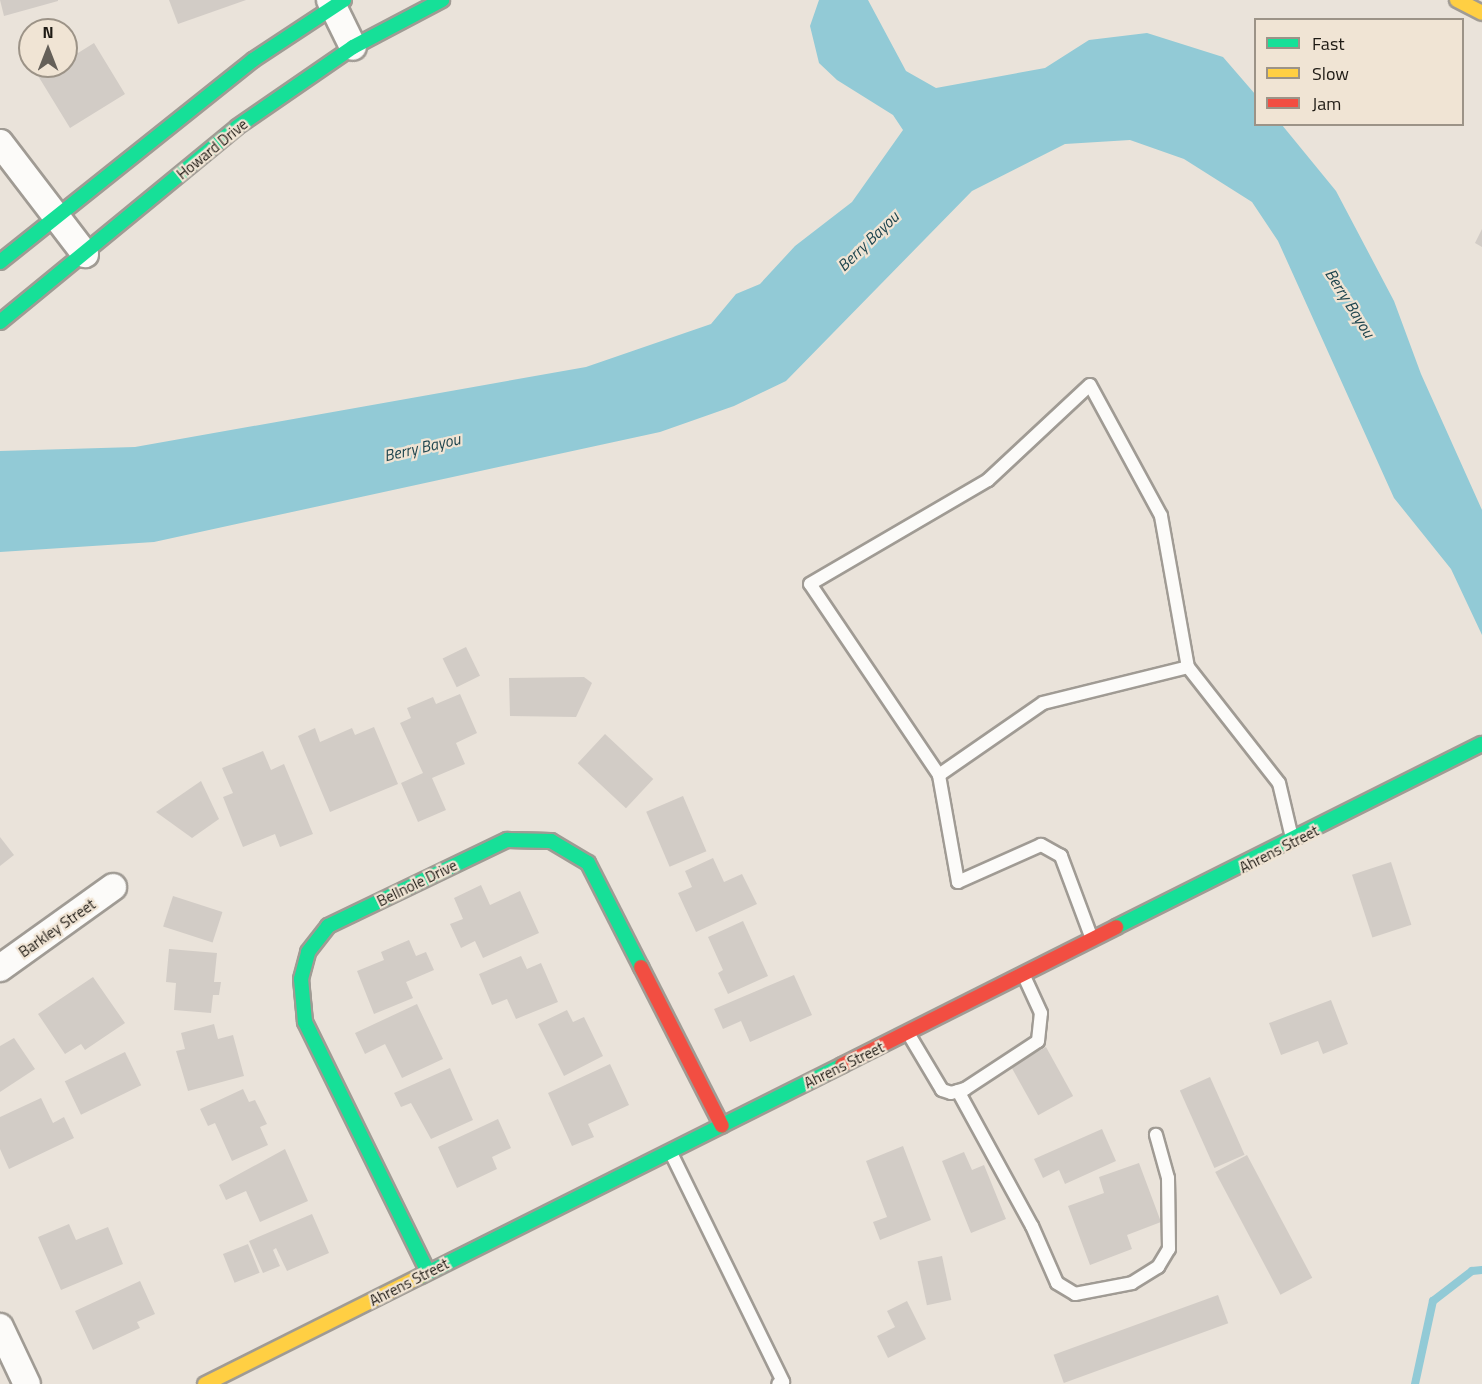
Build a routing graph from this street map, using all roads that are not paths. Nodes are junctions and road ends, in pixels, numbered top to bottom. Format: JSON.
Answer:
{"nodes":[{"id":1,"x":442,"y":0,"type":"edge"},
{"id":2,"x":1457,"y":0,"type":"edge"},
{"id":3,"x":335,"y":2,"type":"edge"},
{"id":4,"x":1482,"y":13,"type":"edge"},
{"id":5,"x":352,"y":47,"type":"junction"},
{"id":6,"x":0,"y":143,"type":"edge"},
{"id":7,"x":56,"y":217,"type":"junction"},
{"id":8,"x":84,"y":254,"type":"junction"},
{"id":9,"x":0,"y":262,"type":"edge"},
{"id":10,"x":0,"y":322,"type":"edge"},
{"id":11,"x":1188,"y":667,"type":"junction"},
{"id":12,"x":1482,"y":744,"type":"edge"},
{"id":13,"x":939,"y":775,"type":"junction"},
{"id":14,"x":1293,"y":842,"type":"junction"},
{"id":15,"x":113,"y":887,"type":"dead end"},
{"id":16,"x":1093,"y":942,"type":"junction"},
{"id":17,"x":0,"y":968,"type":"edge"},
{"id":18,"x":1024,"y":976,"type":"junction"},
{"id":19,"x":908,"y":1034,"type":"junction"},
{"id":20,"x":958,"y":1091,"type":"junction"},
{"id":21,"x":722,"y":1126,"type":"junction"},
{"id":22,"x":1156,"y":1135,"type":"dead end"},
{"id":23,"x":670,"y":1152,"type":"junction"},
{"id":24,"x":428,"y":1272,"type":"junction"},
{"id":25,"x":0,"y":1327,"type":"edge"},
{"id":26,"x":27,"y":1384,"type":"edge"},
{"id":27,"x":205,"y":1384,"type":"edge"},
{"id":28,"x":778,"y":1384,"type":"edge"}],
"edges":[{"from":1,"to":5,"type":"street","name":"Howard Drive"},
{"from":2,"to":4,"type":"street"},
{"from":3,"to":5,"type":"street"},
{"from":3,"to":7,"type":"street"},
{"from":5,"to":8,"type":"street","name":"Howard Drive"},
{"from":6,"to":7,"type":"street"},
{"from":7,"to":8,"type":"street"},
{"from":7,"to":9,"type":"street"},
{"from":8,"to":10,"type":"street","name":"Howard Drive"},
{"from":11,"to":13,"type":"lane"},
{"from":11,"to":13,"type":"lane"},
{"from":11,"to":14,"type":"lane"},
{"from":12,"to":14,"type":"street","name":"Ahrens Street"},
{"from":13,"to":16,"type":"lane"},
{"from":14,"to":16,"type":"street","name":"Ahrens Street"},
{"from":15,"to":17,"type":"street","name":"Barkley Street"},
{"from":16,"to":18,"type":"street","name":"Ahrens Street"},
{"from":18,"to":19,"type":"street","name":"Ahrens Street"},
{"from":18,"to":20,"type":"lane"},
{"from":19,"to":20,"type":"lane"},
{"from":19,"to":21,"type":"street","name":"Ahrens Street"},
{"from":20,"to":22,"type":"lane"},
{"from":21,"to":23,"type":"street","name":"Ahrens Street"},
{"from":21,"to":24,"type":"street","name":"Bellnole Drive"},
{"from":23,"to":24,"type":"street","name":"Ahrens Street"},
{"from":23,"to":28,"type":"lane"},
{"from":24,"to":27,"type":"street","name":"Ahrens Street"},
{"from":25,"to":26,"type":"street"}]}
